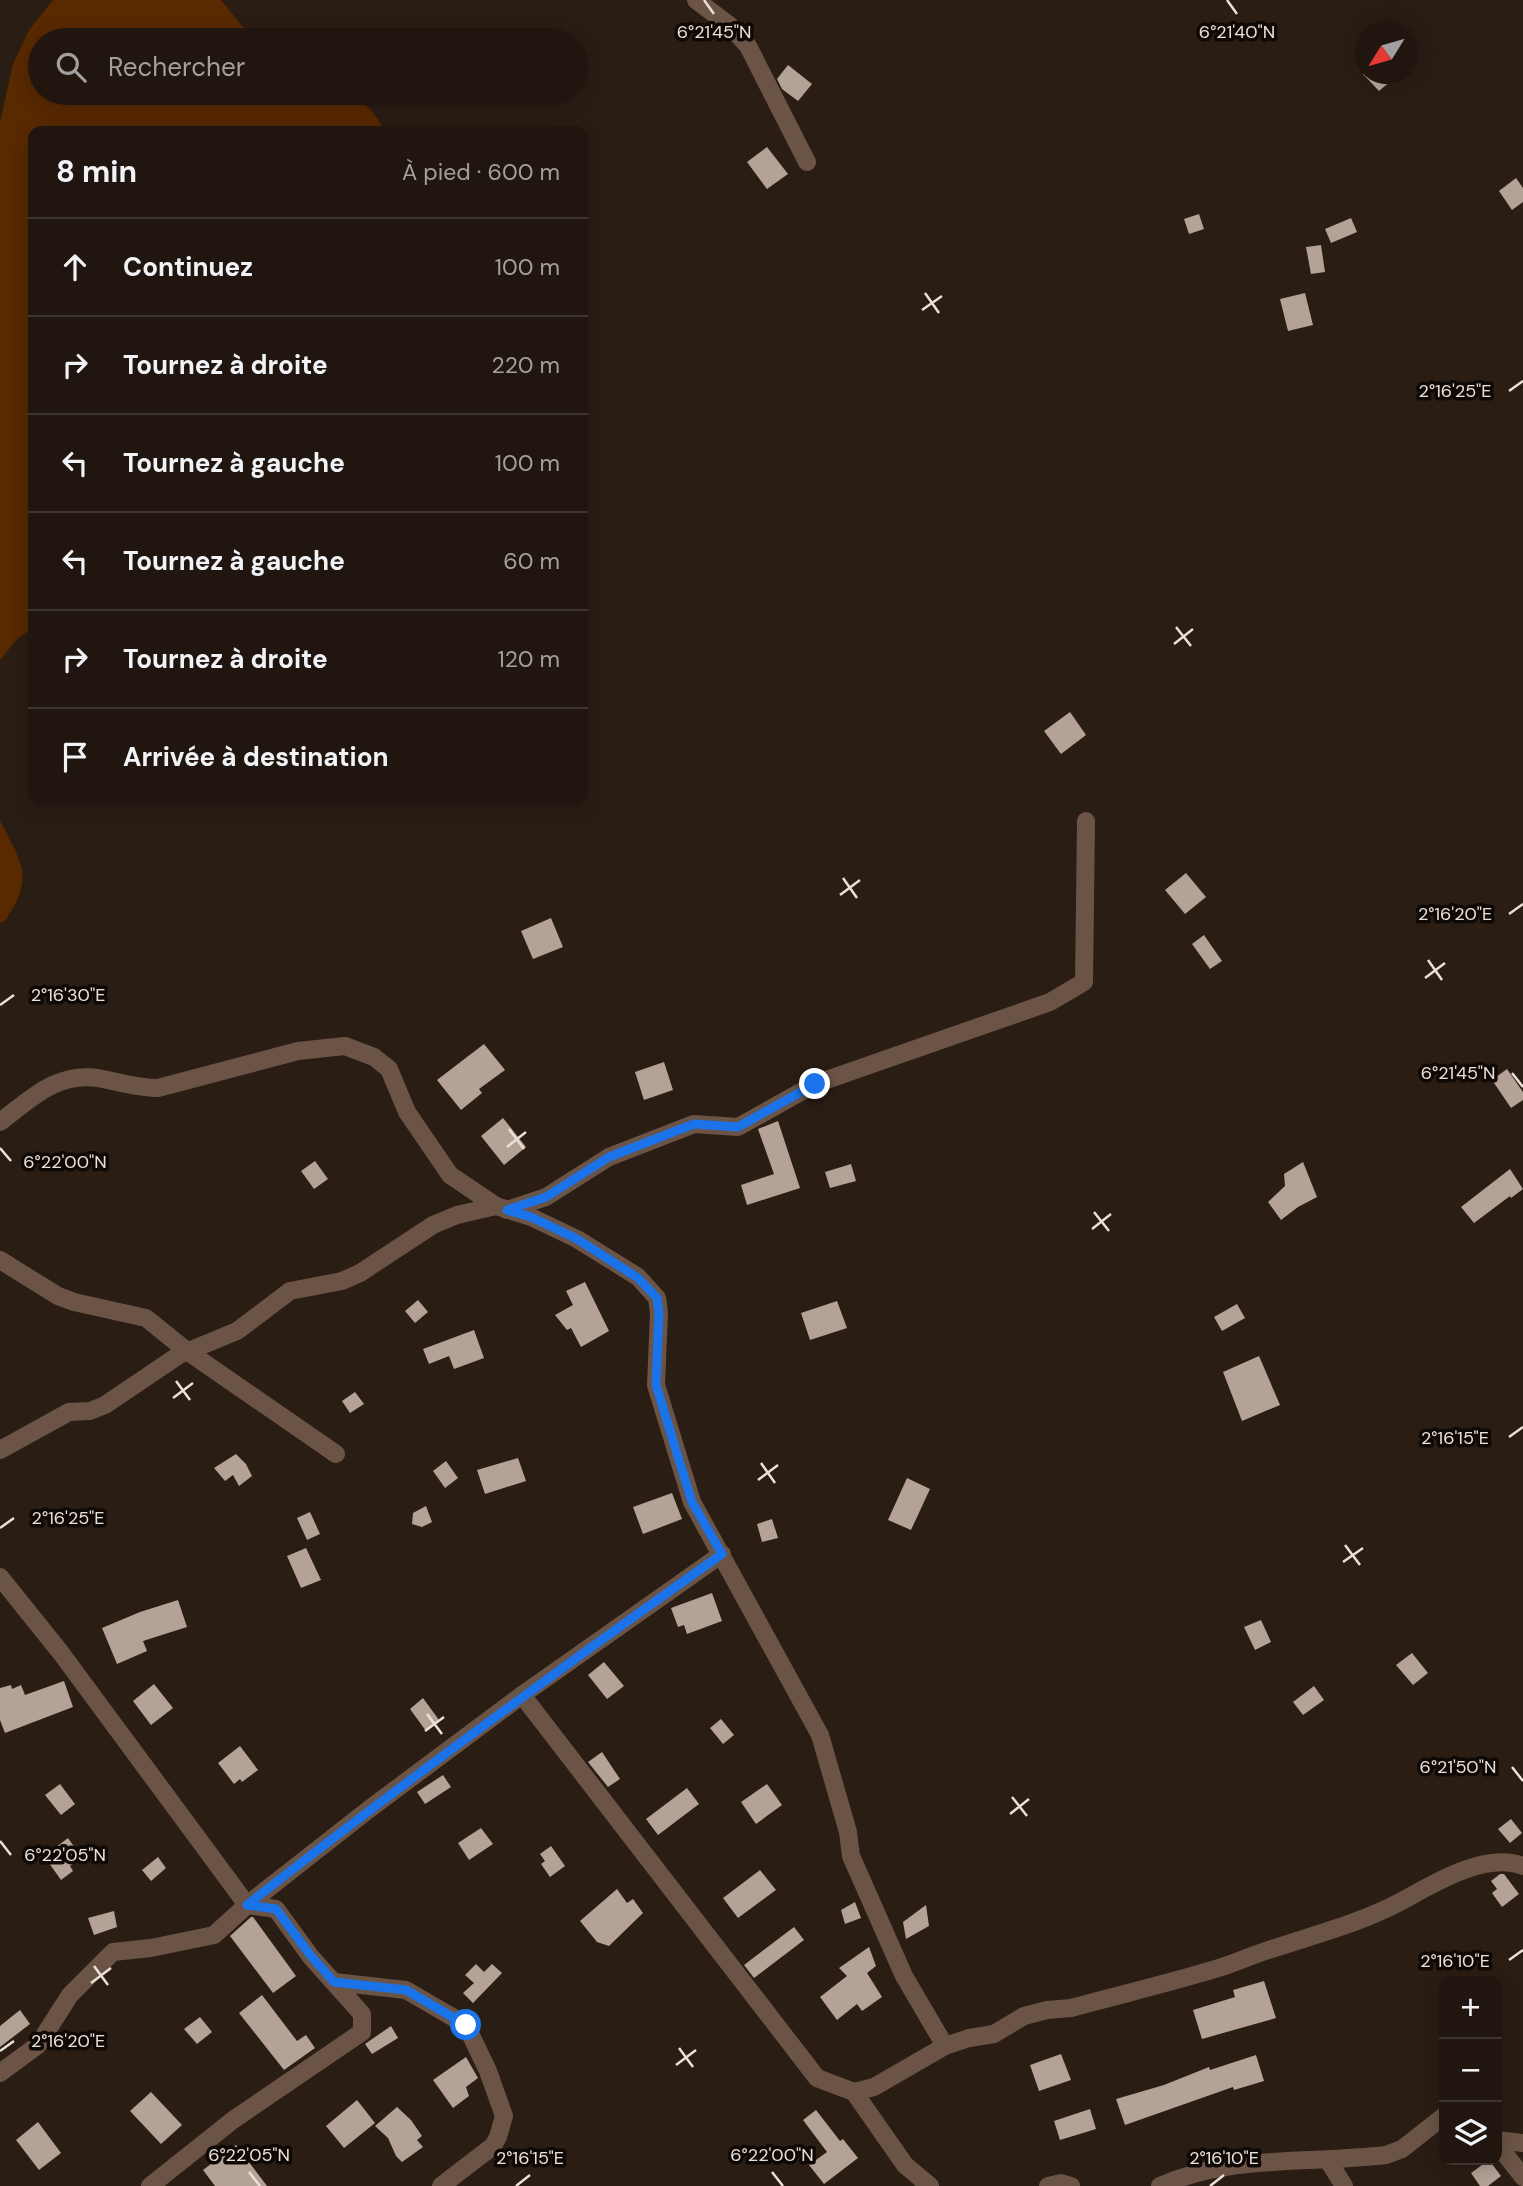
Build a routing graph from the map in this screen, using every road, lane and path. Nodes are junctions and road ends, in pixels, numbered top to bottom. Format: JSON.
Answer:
{"nodes":[{"id":1,"x":696,"y":0,"type":"edge"},
{"id":2,"x":807,"y":162,"type":"dead end"},
{"id":3,"x":1086,"y":821,"type":"dead end"},
{"id":4,"x":0,"y":1122,"type":"edge"},
{"id":5,"x":502,"y":1208,"type":"junction"},
{"id":6,"x":0,"y":1260,"type":"edge"},
{"id":7,"x":187,"y":1351,"type":"junction"},
{"id":8,"x":0,"y":1450,"type":"edge"},
{"id":9,"x":337,"y":1454,"type":"dead end"},
{"id":10,"x":722,"y":1554,"type":"junction"},
{"id":11,"x":0,"y":1577,"type":"edge"},
{"id":12,"x":522,"y":1695,"type":"junction"},
{"id":13,"x":1523,"y":1866,"type":"edge"},
{"id":14,"x":247,"y":1905,"type":"junction"},
{"id":15,"x":334,"y":1982,"type":"junction"},
{"id":16,"x":945,"y":2046,"type":"junction"},
{"id":17,"x":0,"y":2073,"type":"edge"},
{"id":18,"x":854,"y":2092,"type":"junction"},
{"id":19,"x":1439,"y":2120,"type":"edge"},
{"id":20,"x":1502,"y":2142,"type":"edge"},
{"id":21,"x":1523,"y":2143,"type":"edge"},
{"id":22,"x":1502,"y":2149,"type":"edge"},
{"id":23,"x":1328,"y":2160,"type":"junction"},
{"id":24,"x":1523,"y":2177,"type":"edge"},
{"id":25,"x":150,"y":2186,"type":"edge"},
{"id":26,"x":441,"y":2186,"type":"edge"},
{"id":27,"x":930,"y":2186,"type":"edge"},
{"id":28,"x":1048,"y":2186,"type":"edge"},
{"id":29,"x":1071,"y":2186,"type":"edge"},
{"id":30,"x":1160,"y":2186,"type":"edge"},
{"id":31,"x":1343,"y":2186,"type":"edge"}],
"edges":[{"from":1,"to":2,"type":"street"},
{"from":3,"to":5,"type":"street"},
{"from":4,"to":5,"type":"street"},
{"from":5,"to":7,"type":"street"},
{"from":5,"to":10,"type":"street"},
{"from":6,"to":7,"type":"street"},
{"from":7,"to":8,"type":"street"},
{"from":7,"to":9,"type":"street"},
{"from":10,"to":12,"type":"street"},
{"from":10,"to":16,"type":"street"},
{"from":11,"to":14,"type":"street"},
{"from":12,"to":14,"type":"street"},
{"from":12,"to":18,"type":"street"},
{"from":13,"to":16,"type":"street"},
{"from":14,"to":15,"type":"street"},
{"from":14,"to":17,"type":"street"},
{"from":15,"to":25,"type":"street"},
{"from":15,"to":26,"type":"street"},
{"from":16,"to":18,"type":"street"},
{"from":18,"to":27,"type":"street"},
{"from":19,"to":23,"type":"street"},
{"from":20,"to":21,"type":"street"},
{"from":22,"to":24,"type":"street"},
{"from":23,"to":30,"type":"street"},
{"from":23,"to":31,"type":"street"},
{"from":28,"to":29,"type":"street"}]}
